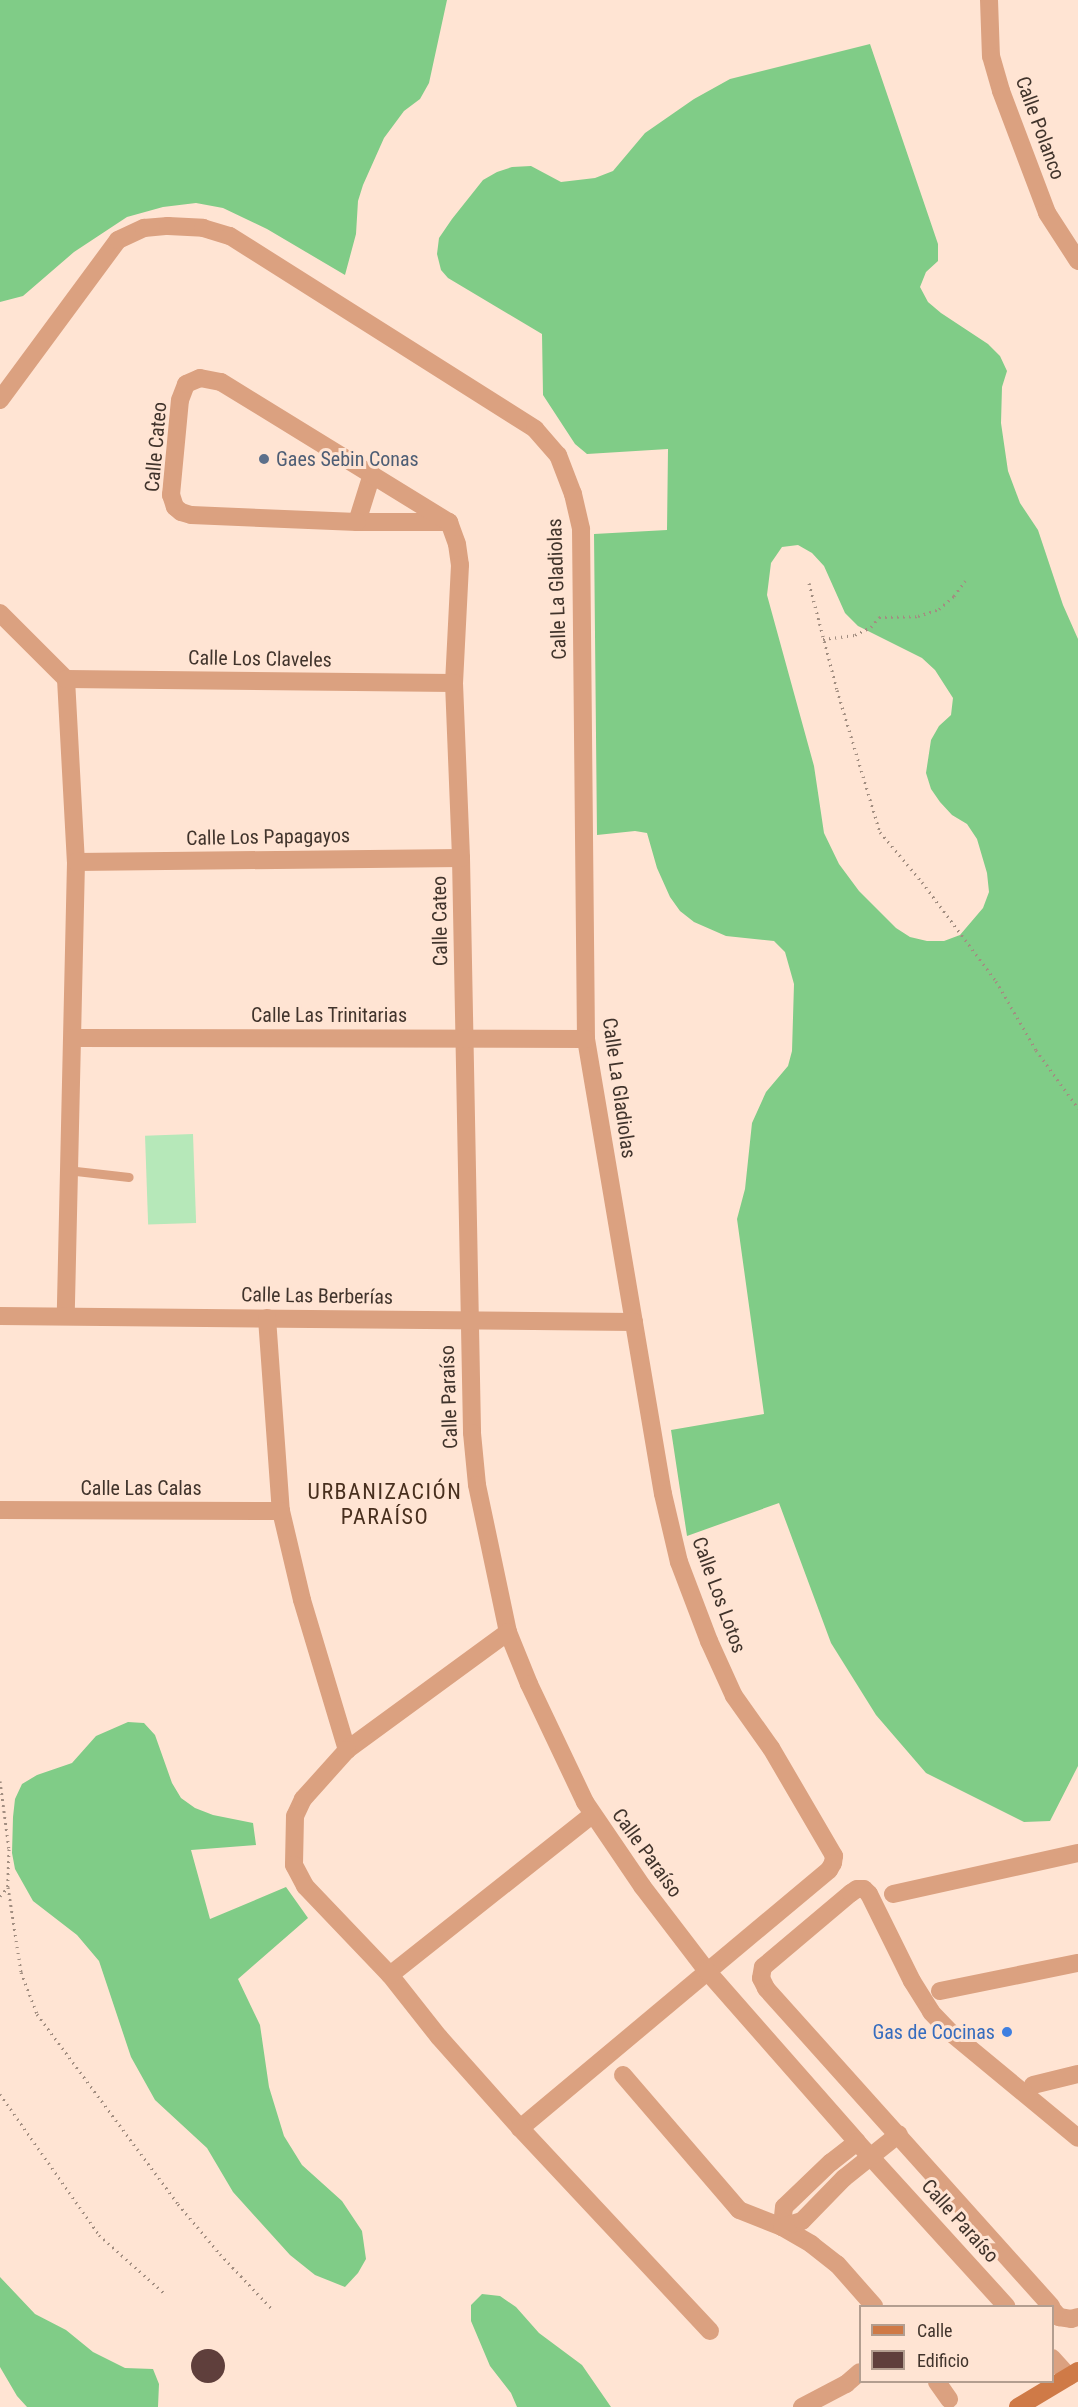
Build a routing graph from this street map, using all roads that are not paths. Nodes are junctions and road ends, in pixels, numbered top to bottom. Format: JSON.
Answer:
{"nodes":[{"id":1,"x":989,"y":0,"type":"edge"},
{"id":2,"x":1078,"y":261,"type":"edge"},
{"id":3,"x":0,"y":400,"type":"edge"},
{"id":4,"x":372,"y":474,"type":"junction"},
{"id":5,"x":357,"y":522,"type":"junction"},
{"id":6,"x":449,"y":522,"type":"junction"},
{"id":7,"x":0,"y":613,"type":"edge"},
{"id":8,"x":66,"y":679,"type":"junction"},
{"id":9,"x":454,"y":683,"type":"junction"},
{"id":10,"x":461,"y":858,"type":"junction"},
{"id":11,"x":76,"y":862,"type":"junction"},
{"id":12,"x":465,"y":1037,"type":"junction"},
{"id":13,"x":73,"y":1038,"type":"junction"},
{"id":14,"x":586,"y":1039,"type":"junction"},
{"id":15,"x":67,"y":1170,"type":"junction"},
{"id":16,"x":129,"y":1177,"type":"dead end"},
{"id":17,"x":66,"y":1315,"type":"junction"},
{"id":18,"x":0,"y":1316,"type":"edge"},
{"id":19,"x":267,"y":1318,"type":"junction"},
{"id":20,"x":468,"y":1320,"type":"junction"},
{"id":21,"x":634,"y":1322,"type":"junction"},
{"id":22,"x":0,"y":1510,"type":"edge"},
{"id":23,"x":281,"y":1511,"type":"junction"},
{"id":24,"x":508,"y":1632,"type":"junction"},
{"id":25,"x":347,"y":1750,"type":"junction"},
{"id":26,"x":592,"y":1815,"type":"junction"},
{"id":27,"x":1078,"y":1854,"type":"edge"},
{"id":28,"x":893,"y":1894,"type":"dead end"},
{"id":29,"x":1078,"y":1963,"type":"edge"},
{"id":30,"x":707,"y":1971,"type":"junction"},
{"id":31,"x":390,"y":1975,"type":"junction"},
{"id":32,"x":940,"y":1991,"type":"dead end"},
{"id":33,"x":1078,"y":2074,"type":"edge"},
{"id":34,"x":623,"y":2075,"type":"dead end"},
{"id":35,"x":1033,"y":2085,"type":"dead end"},
{"id":36,"x":520,"y":2128,"type":"junction"},
{"id":37,"x":899,"y":2134,"type":"junction"},
{"id":38,"x":1078,"y":2138,"type":"edge"},
{"id":39,"x":856,"y":2142,"type":"junction"},
{"id":40,"x":873,"y":2157,"type":"junction"},
{"id":41,"x":793,"y":2198,"type":"junction"},
{"id":42,"x":810,"y":2213,"type":"junction"},
{"id":43,"x":782,"y":2228,"type":"junction"},
{"id":44,"x":872,"y":2305,"type":"edge"},
{"id":45,"x":1004,"y":2305,"type":"edge"},
{"id":46,"x":1049,"y":2305,"type":"edge"},
{"id":47,"x":1054,"y":2311,"type":"edge"},
{"id":48,"x":1078,"y":2317,"type":"edge"},
{"id":49,"x":710,"y":2331,"type":"dead end"},
{"id":50,"x":1054,"y":2359,"type":"edge"},
{"id":51,"x":859,"y":2374,"type":"edge"},
{"id":52,"x":1074,"y":2374,"type":"edge"},
{"id":53,"x":938,"y":2383,"type":"edge"},
{"id":54,"x":949,"y":2399,"type":"dead end"},
{"id":55,"x":802,"y":2407,"type":"edge"},
{"id":56,"x":1018,"y":2407,"type":"edge"}],
"edges":[{"from":1,"to":2,"type":"street","name":"Calle Polanco"},
{"from":3,"to":14,"type":"street","name":"Calle La Gladiolas"},
{"from":4,"to":5,"type":"street"},
{"from":4,"to":5,"type":"street","name":"Calle Cateo"},
{"from":4,"to":6,"type":"street","name":"Calle Cateo"},
{"from":5,"to":6,"type":"street","name":"Calle Cateo"},
{"from":6,"to":9,"type":"street","name":"Calle Cateo"},
{"from":7,"to":8,"type":"street"},
{"from":8,"to":9,"type":"street","name":"Calle Los Claveles"},
{"from":8,"to":11,"type":"street"},
{"from":9,"to":10,"type":"street","name":"Calle Cateo"},
{"from":10,"to":11,"type":"street","name":"Calle Los Papagayos"},
{"from":10,"to":12,"type":"street","name":"Calle Cateo"},
{"from":11,"to":13,"type":"street"},
{"from":12,"to":13,"type":"street","name":"Calle Las Trinitarias"},
{"from":12,"to":14,"type":"street","name":"Calle Las Trinitarias"},
{"from":12,"to":20,"type":"street","name":"Calle Cateo"},
{"from":13,"to":15,"type":"street"},
{"from":14,"to":21,"type":"street","name":"Calle La Gladiolas"},
{"from":15,"to":16,"type":"lane"},
{"from":15,"to":17,"type":"street"},
{"from":17,"to":18,"type":"street","name":"Calle Las Berberías"},
{"from":17,"to":19,"type":"street","name":"Calle Las Berberías"},
{"from":19,"to":20,"type":"street","name":"Calle Las Berberías"},
{"from":19,"to":23,"type":"street"},
{"from":20,"to":21,"type":"street","name":"Calle Las Berberías"},
{"from":20,"to":24,"type":"street","name":"Calle Paraíso"},
{"from":21,"to":30,"type":"street","name":"Calle Los Lotos"},
{"from":22,"to":23,"type":"street","name":"Calle Las Calas"},
{"from":23,"to":25,"type":"street"},
{"from":24,"to":25,"type":"street"},
{"from":24,"to":26,"type":"street","name":"Calle Paraíso"},
{"from":25,"to":31,"type":"street"},
{"from":26,"to":30,"type":"street","name":"Calle Paraíso"},
{"from":26,"to":31,"type":"street"},
{"from":27,"to":28,"type":"street"},
{"from":29,"to":32,"type":"street"},
{"from":30,"to":36,"type":"street"},
{"from":30,"to":39,"type":"street","name":"Calle Paraíso"},
{"from":31,"to":36,"type":"street"},
{"from":33,"to":35,"type":"street"},
{"from":34,"to":43,"type":"street"},
{"from":36,"to":49,"type":"street"},
{"from":37,"to":38,"type":"street"},
{"from":37,"to":40,"type":"street"},
{"from":37,"to":46,"type":"street"},
{"from":39,"to":40,"type":"street","name":"Calle Paraíso"},
{"from":39,"to":41,"type":"street"},
{"from":40,"to":42,"type":"street"},
{"from":40,"to":45,"type":"street","name":"Calle Paraíso"},
{"from":41,"to":42,"type":"street"},
{"from":41,"to":43,"type":"street"},
{"from":42,"to":43,"type":"street"},
{"from":43,"to":44,"type":"street"},
{"from":47,"to":48,"type":"street"},
{"from":50,"to":52,"type":"street"},
{"from":51,"to":55,"type":"street"},
{"from":52,"to":56,"type":"street"},
{"from":53,"to":54,"type":"street"}]}
